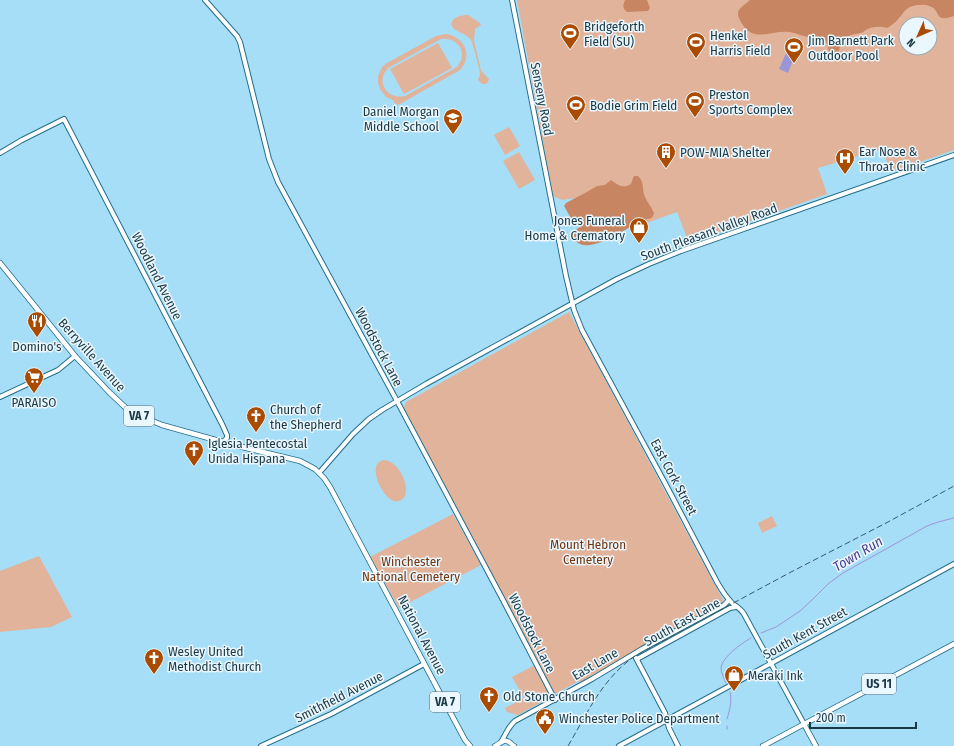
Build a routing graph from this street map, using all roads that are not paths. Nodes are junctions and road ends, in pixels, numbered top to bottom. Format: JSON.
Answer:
{"nodes":[{"id":1,"x":205,"y":0,"type":"edge"},
{"id":2,"x":512,"y":0,"type":"edge"},
{"id":3,"x":0,"y":153,"type":"edge"},
{"id":4,"x":954,"y":155,"type":"edge"},
{"id":5,"x":551,"y":202,"type":"joint"},
{"id":6,"x":0,"y":263,"type":"edge"},
{"id":7,"x":573,"y":303,"type":"junction"},
{"id":8,"x":75,"y":356,"type":"junction"},
{"id":9,"x":0,"y":397,"type":"edge"},
{"id":10,"x":397,"y":401,"type":"junction"},
{"id":11,"x":223,"y":442,"type":"junction"},
{"id":12,"x":306,"y":463,"type":"joint"},
{"id":13,"x":319,"y":473,"type":"junction"},
{"id":14,"x":954,"y":564,"type":"edge"},
{"id":15,"x":729,"y":600,"type":"junction"},
{"id":16,"x":739,"y":608,"type":"junction"},
{"id":17,"x":954,"y":644,"type":"edge"},
{"id":18,"x":634,"y":654,"type":"junction"},
{"id":19,"x":637,"y":659,"type":"junction"},
{"id":20,"x":424,"y":664,"type":"junction"},
{"id":21,"x":771,"y":664,"type":"junction"},
{"id":22,"x":555,"y":700,"type":"junction"},
{"id":23,"x":667,"y":720,"type":"junction"},
{"id":24,"x":804,"y":724,"type":"junction"},
{"id":25,"x":506,"y":731,"type":"junction"},
{"id":26,"x":498,"y":745,"type":"edge"},
{"id":27,"x":511,"y":745,"type":"edge"},
{"id":28,"x":261,"y":746,"type":"edge"},
{"id":29,"x":470,"y":746,"type":"edge"},
{"id":30,"x":620,"y":746,"type":"edge"},
{"id":31,"x":678,"y":746,"type":"edge"},
{"id":32,"x":763,"y":746,"type":"edge"},
{"id":33,"x":816,"y":746,"type":"edge"}],
"edges":[{"from":1,"to":10,"type":"street","name":"Woodstock Lane"},
{"from":2,"to":5,"type":"street","name":"Senseny Road"},
{"from":3,"to":11,"type":"street","name":"Woodland Avenue"},
{"from":4,"to":7,"type":"street","name":"South Pleasant Valley Road"},
{"from":5,"to":7,"type":"street","name":"East Cork Street"},
{"from":6,"to":8,"type":"main road","name":"Berryville Avenue","number":"VA 7"},
{"from":7,"to":10,"type":"street","name":"South Pleasant Valley Road"},
{"from":7,"to":15,"type":"street","name":"East Cork Street"},
{"from":8,"to":9,"type":"street"},
{"from":8,"to":11,"type":"main road","name":"Berryville Avenue","number":"VA 7"},
{"from":10,"to":13,"type":"street","name":"South Pleasant Valley Road"},
{"from":10,"to":22,"type":"street","name":"Woodstock Lane"},
{"from":11,"to":12,"type":"main road","name":"Berryville Avenue","number":"VA 7"},
{"from":12,"to":13,"type":"main road","name":"National Avenue","number":"VA 7"},
{"from":13,"to":20,"type":"main road","name":"National Avenue","number":"VA 7"},
{"from":14,"to":21,"type":"street","name":"South Kent Street"},
{"from":15,"to":16,"type":"street","name":"East Cork Street"},
{"from":15,"to":18,"type":"street","name":"South East Lane"},
{"from":16,"to":19,"type":"street","name":"South East Lane"},
{"from":16,"to":21,"type":"street","name":"East Cork Street"},
{"from":17,"to":24,"type":"main road","number":"US 11"},
{"from":18,"to":19,"type":"street"},
{"from":18,"to":22,"type":"street","name":"East Lane"},
{"from":19,"to":23,"type":"street"},
{"from":20,"to":28,"type":"street","name":"Smithfield Avenue"},
{"from":20,"to":29,"type":"main road","name":"National Avenue","number":"VA 7"},
{"from":21,"to":23,"type":"street","name":"South Kent Street"},
{"from":21,"to":24,"type":"street","name":"East Cork Street"},
{"from":22,"to":25,"type":"street","name":"East Lane"},
{"from":23,"to":30,"type":"street","name":"South Kent Street"},
{"from":23,"to":31,"type":"street"},
{"from":24,"to":32,"type":"main road","number":"US 11"},
{"from":24,"to":33,"type":"main road","name":"East Cork Street"},
{"from":25,"to":26,"type":"street","name":"East Lane"},
{"from":25,"to":27,"type":"street","name":"East Lane"},
{"from":26,"to":27,"type":"main road","name":"East Lane"}]}
